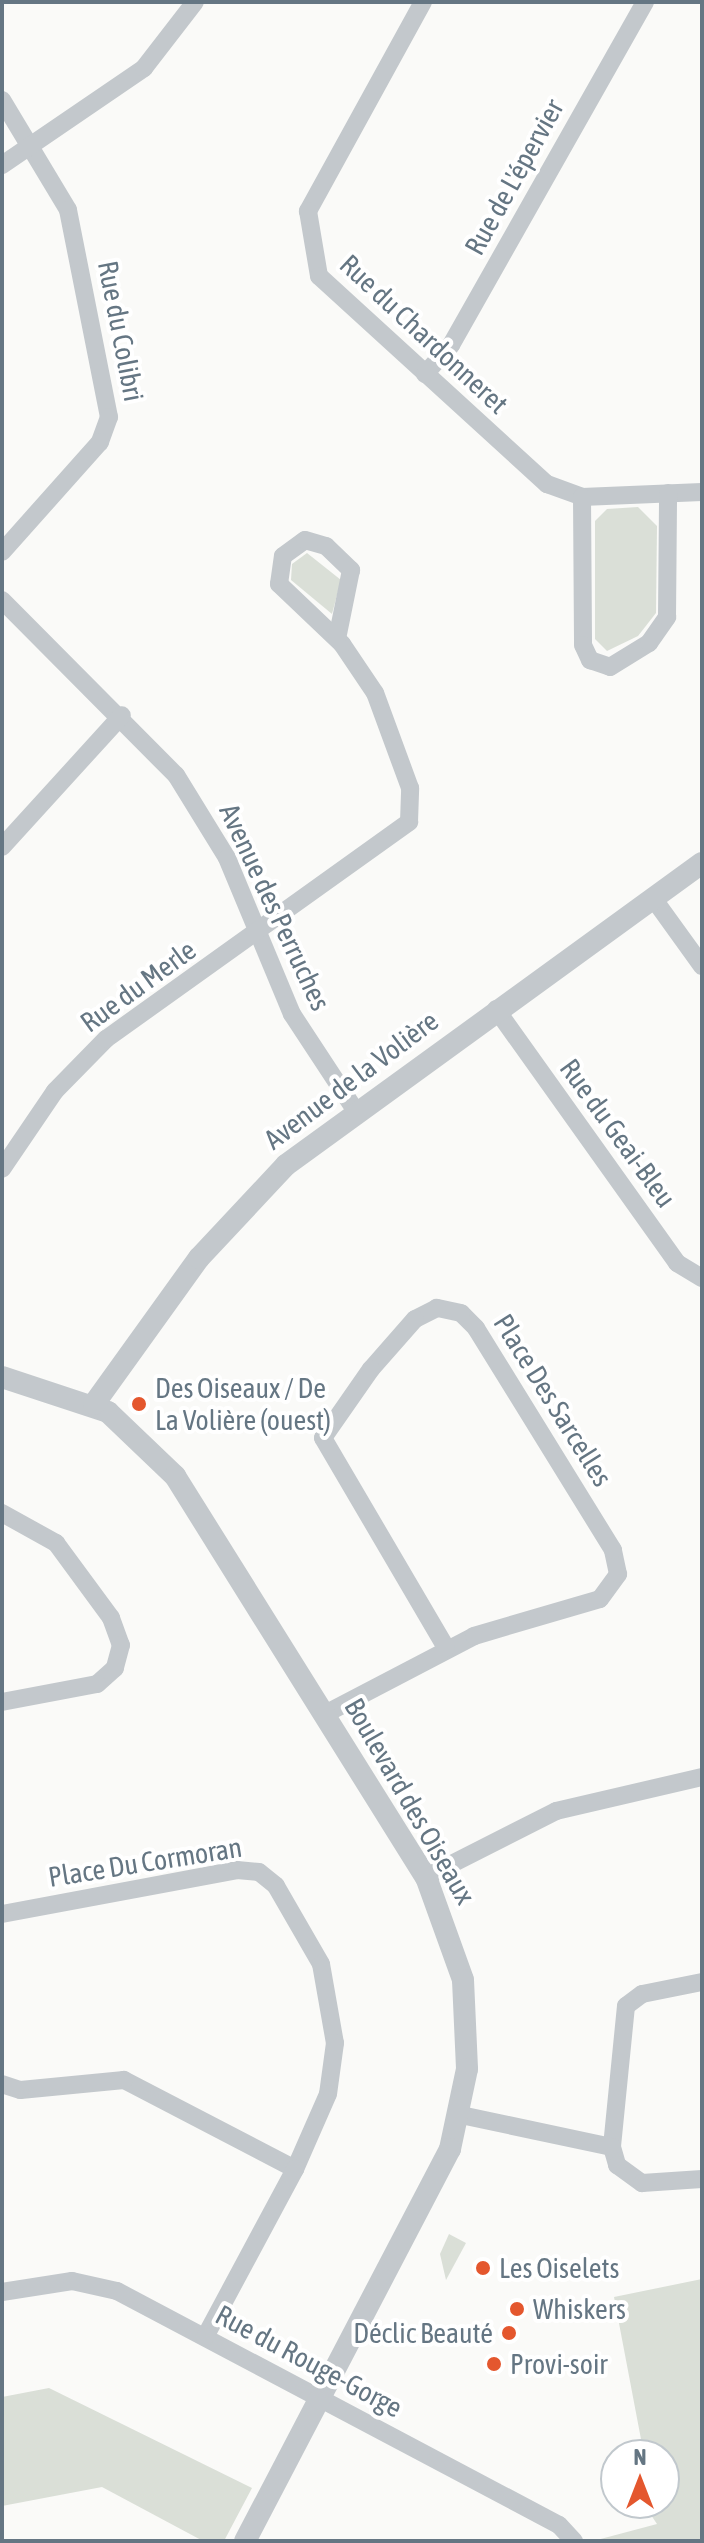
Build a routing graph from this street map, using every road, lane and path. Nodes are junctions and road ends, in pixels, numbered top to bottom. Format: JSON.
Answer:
{"nodes":[{"id":1,"x":195,"y":2,"type":"edge"},
{"id":2,"x":423,"y":2,"type":"edge"},
{"id":3,"x":645,"y":2,"type":"edge"},
{"id":4,"x":2,"y":100,"type":"edge"},
{"id":5,"x":32,"y":146,"type":"junction"},
{"id":6,"x":2,"y":165,"type":"edge"},
{"id":7,"x":425,"y":374,"type":"junction"},
{"id":8,"x":702,"y":492,"type":"edge"},
{"id":9,"x":668,"y":493,"type":"junction"},
{"id":10,"x":582,"y":497,"type":"junction"},
{"id":11,"x":2,"y":552,"type":"edge"},
{"id":12,"x":2,"y":600,"type":"edge"},
{"id":13,"x":337,"y":639,"type":"junction"},
{"id":14,"x":122,"y":715,"type":"junction"},
{"id":15,"x":2,"y":847,"type":"edge"},
{"id":16,"x":702,"y":863,"type":"edge"},
{"id":17,"x":653,"y":898,"type":"junction"},
{"id":18,"x":259,"y":935,"type":"junction"},
{"id":19,"x":702,"y":966,"type":"edge"},
{"id":20,"x":496,"y":1009,"type":"junction"},
{"id":21,"x":355,"y":1110,"type":"junction"},
{"id":22,"x":2,"y":1169,"type":"edge"},
{"id":23,"x":702,"y":1278,"type":"edge"},
{"id":24,"x":2,"y":1377,"type":"edge"},
{"id":25,"x":94,"y":1404,"type":"junction"},
{"id":26,"x":2,"y":1513,"type":"edge"},
{"id":27,"x":446,"y":1648,"type":"junction"},
{"id":28,"x":2,"y":1702,"type":"edge"},
{"id":29,"x":325,"y":1714,"type":"junction"},
{"id":30,"x":702,"y":1777,"type":"edge"},
{"id":31,"x":426,"y":1877,"type":"junction"},
{"id":32,"x":2,"y":1914,"type":"edge"},
{"id":33,"x":702,"y":1982,"type":"edge"},
{"id":34,"x":2,"y":2084,"type":"edge"},
{"id":35,"x":461,"y":2115,"type":"junction"},
{"id":36,"x":612,"y":2147,"type":"junction"},
{"id":37,"x":295,"y":2169,"type":"junction"},
{"id":38,"x":702,"y":2179,"type":"edge"},
{"id":39,"x":2,"y":2292,"type":"edge"},
{"id":40,"x":205,"y":2337,"type":"junction"},
{"id":41,"x":321,"y":2400,"type":"junction"},
{"id":42,"x":245,"y":2541,"type":"edge"},
{"id":43,"x":574,"y":2541,"type":"edge"}],
"edges":[{"from":1,"to":5,"type":"street"},
{"from":2,"to":7,"type":"street","name":"Rue du Chardonneret"},
{"from":3,"to":7,"type":"street","name":"Rue de L'épervier"},
{"from":4,"to":5,"type":"street","name":"Rue du Colibri"},
{"from":5,"to":6,"type":"street"},
{"from":5,"to":11,"type":"street","name":"Rue du Colibri"},
{"from":7,"to":10,"type":"street","name":"Rue du Chardonneret"},
{"from":8,"to":9,"type":"street","name":"Rue du Chardonneret"},
{"from":9,"to":10,"type":"street","name":"Rue du Chardonneret"},
{"from":9,"to":10,"type":"street"},
{"from":12,"to":14,"type":"street","name":"Avenue des Perruches"},
{"from":13,"to":13,"type":"street"},
{"from":13,"to":18,"type":"street","name":"Rue du Merle"},
{"from":14,"to":15,"type":"street"},
{"from":14,"to":18,"type":"street","name":"Avenue des Perruches"},
{"from":16,"to":17,"type":"street","name":"Avenue de la Volière"},
{"from":17,"to":19,"type":"street"},
{"from":17,"to":20,"type":"street","name":"Avenue de la Volière"},
{"from":18,"to":21,"type":"street","name":"Avenue des Perruches"},
{"from":18,"to":22,"type":"street","name":"Rue du Merle"},
{"from":20,"to":21,"type":"street","name":"Avenue de la Volière"},
{"from":20,"to":23,"type":"street","name":"Rue du Geai-Bleu"},
{"from":21,"to":25,"type":"street","name":"Avenue de la Volière"},
{"from":24,"to":25,"type":"street","name":"Boulevard des Oiseaux"},
{"from":25,"to":29,"type":"street","name":"Boulevard des Oiseaux"},
{"from":26,"to":28,"type":"street"},
{"from":27,"to":27,"type":"street","name":"Place Des Sarcelles"},
{"from":27,"to":29,"type":"street","name":"Place Des Sarcelles"},
{"from":29,"to":31,"type":"street","name":"Boulevard des Oiseaux"},
{"from":30,"to":31,"type":"street"},
{"from":31,"to":35,"type":"street","name":"Boulevard des Oiseaux"},
{"from":32,"to":37,"type":"street","name":"Place Du Cormoran"},
{"from":33,"to":36,"type":"street"},
{"from":34,"to":37,"type":"street"},
{"from":35,"to":36,"type":"street"},
{"from":35,"to":41,"type":"street","name":"Boulevard des Oiseaux"},
{"from":36,"to":38,"type":"street"},
{"from":37,"to":40,"type":"street","name":"Place Du Cormoran"},
{"from":39,"to":40,"type":"street","name":"Rue du Rouge-Gorge"},
{"from":40,"to":41,"type":"street","name":"Rue du Rouge-Gorge"},
{"from":41,"to":42,"type":"street","name":"Boulevard des Oiseaux"},
{"from":41,"to":43,"type":"street","name":"Rue du Rouge-Gorge"}]}
